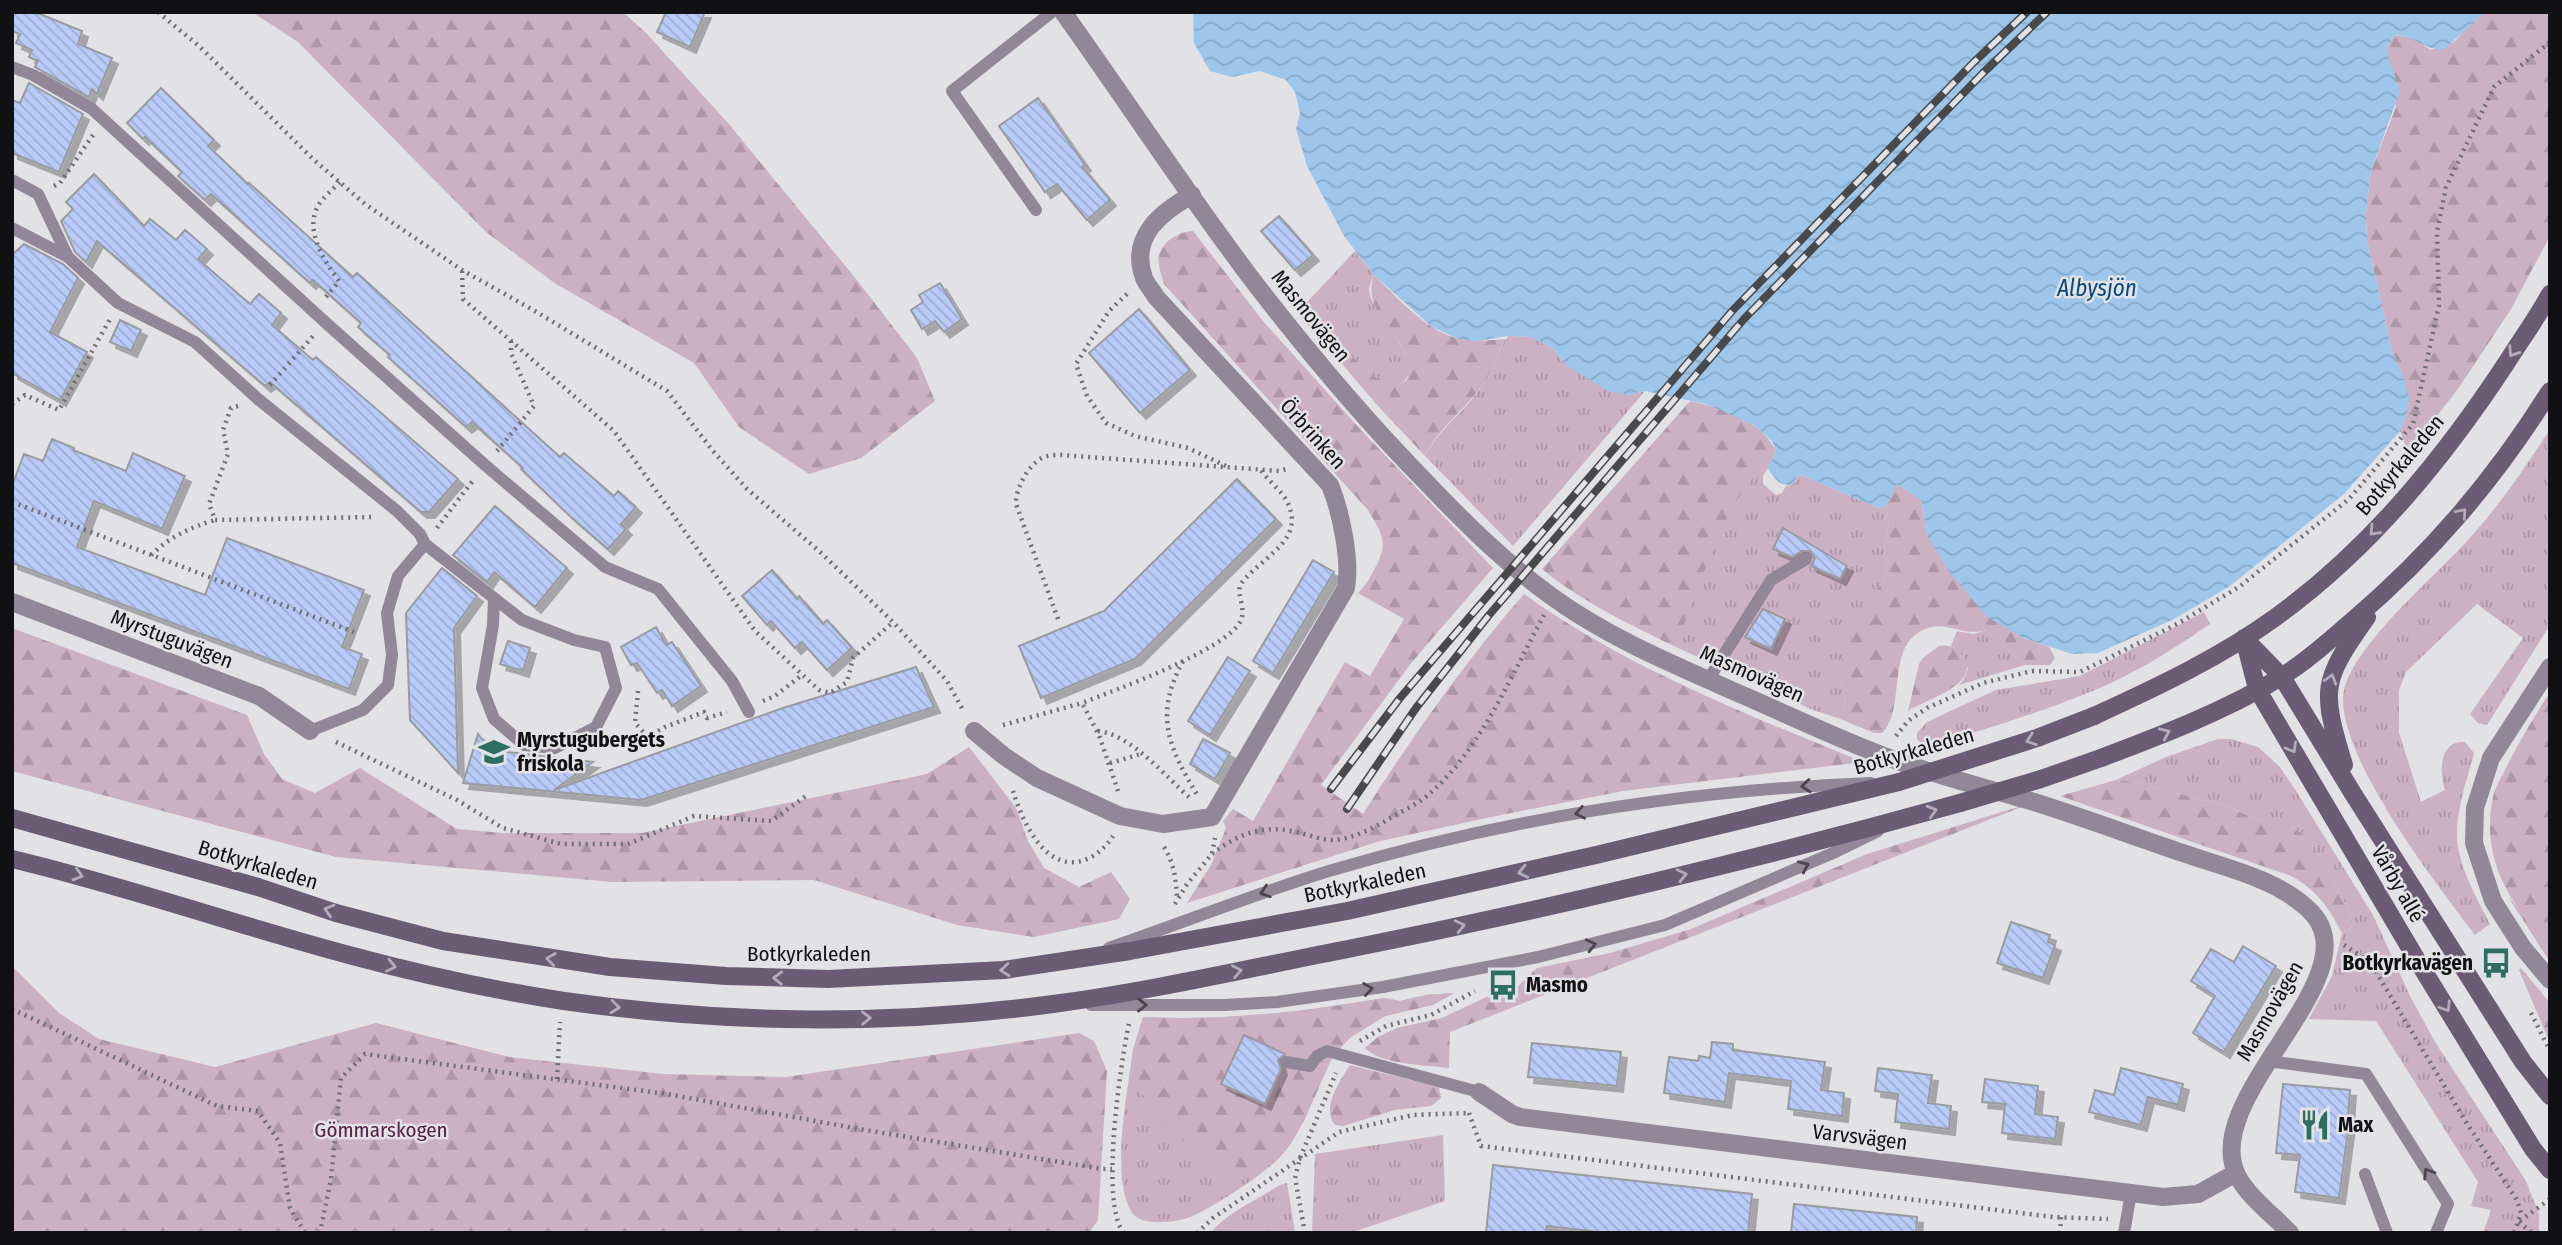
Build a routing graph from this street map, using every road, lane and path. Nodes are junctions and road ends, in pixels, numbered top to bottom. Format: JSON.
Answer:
{"nodes":[{"id":1,"x":158,"y":12,"type":"edge"},
{"id":2,"x":1052,"y":12,"type":"edge"},
{"id":3,"x":1063,"y":12,"type":"edge"},
{"id":4,"x":2550,"y":42,"type":"edge"},
{"id":5,"x":12,"y":67,"type":"edge"},
{"id":6,"x":104,"y":120,"type":"junction"},
{"id":7,"x":12,"y":180,"type":"edge"},
{"id":8,"x":340,"y":182,"type":"junction"},
{"id":9,"x":60,"y":183,"type":"dead end"},
{"id":10,"x":1192,"y":195,"type":"junction"},
{"id":11,"x":1036,"y":210,"type":"dead end"},
{"id":12,"x":12,"y":228,"type":"edge"},
{"id":13,"x":68,"y":257,"type":"junction"},
{"id":14,"x":462,"y":271,"type":"junction"},
{"id":15,"x":1144,"y":279,"type":"junction"},
{"id":16,"x":2550,"y":294,"type":"edge"},
{"id":17,"x":327,"y":295,"type":"dead end"},
{"id":18,"x":325,"y":323,"type":"junction"},
{"id":19,"x":102,"y":336,"type":"dead end"},
{"id":20,"x":511,"y":340,"type":"junction"},
{"id":21,"x":2550,"y":391,"type":"edge"},
{"id":22,"x":258,"y":399,"type":"junction"},
{"id":23,"x":12,"y":404,"type":"edge"},
{"id":24,"x":1302,"y":455,"type":"junction"},
{"id":25,"x":485,"y":465,"type":"junction"},
{"id":26,"x":1230,"y":467,"type":"junction"},
{"id":27,"x":1259,"y":469,"type":"junction"},
{"id":28,"x":12,"y":502,"type":"edge"},
{"id":29,"x":386,"y":503,"type":"junction"},
{"id":30,"x":215,"y":520,"type":"junction"},
{"id":31,"x":425,"y":544,"type":"junction"},
{"id":32,"x":151,"y":555,"type":"junction"},
{"id":33,"x":1806,"y":559,"type":"dead end"},
{"id":34,"x":2381,"y":597,"type":"junction"},
{"id":35,"x":494,"y":598,"type":"junction"},
{"id":36,"x":1553,"y":598,"type":"junction"},
{"id":37,"x":12,"y":602,"type":"edge"},
{"id":38,"x":1058,"y":619,"type":"dead end"},
{"id":39,"x":893,"y":622,"type":"junction"},
{"id":40,"x":354,"y":632,"type":"dead end"},
{"id":41,"x":2244,"y":639,"type":"junction"},
{"id":42,"x":1183,"y":660,"type":"junction"},
{"id":43,"x":2550,"y":667,"type":"edge"},
{"id":44,"x":2282,"y":677,"type":"junction"},
{"id":45,"x":1708,"y":680,"type":"junction"},
{"id":46,"x":2257,"y":689,"type":"junction"},
{"id":47,"x":1082,"y":703,"type":"junction"},
{"id":48,"x":749,"y":712,"type":"dead end"},
{"id":49,"x":1097,"y":730,"type":"junction"},
{"id":50,"x":310,"y":731,"type":"junction"},
{"id":51,"x":974,"y":731,"type":"junction"},
{"id":52,"x":1898,"y":731,"type":"dead end"},
{"id":53,"x":1141,"y":754,"type":"junction"},
{"id":54,"x":1004,"y":756,"type":"junction"},
{"id":55,"x":1110,"y":763,"type":"junction"},
{"id":56,"x":1899,"y":782,"type":"junction"},
{"id":57,"x":2352,"y":792,"type":"junction"},
{"id":58,"x":809,"y":794,"type":"dead end"},
{"id":59,"x":1120,"y":816,"type":"junction"},
{"id":60,"x":1212,"y":817,"type":"junction"},
{"id":61,"x":12,"y":818,"type":"edge"},
{"id":62,"x":1903,"y":819,"type":"junction"},
{"id":63,"x":1212,"y":855,"type":"junction"},
{"id":64,"x":1171,"y":857,"type":"dead end"},
{"id":65,"x":12,"y":859,"type":"edge"},
{"id":66,"x":1177,"y":898,"type":"junction"},
{"id":67,"x":1174,"y":909,"type":"dead end"},
{"id":68,"x":2325,"y":930,"type":"junction"},
{"id":69,"x":1073,"y":961,"type":"junction"},
{"id":70,"x":2550,"y":980,"type":"edge"},
{"id":71,"x":561,"y":1000,"type":"junction"},
{"id":72,"x":1049,"y":1005,"type":"junction"},
{"id":73,"x":12,"y":1009,"type":"edge"},
{"id":74,"x":2531,"y":1013,"type":"dead end"},
{"id":75,"x":1129,"y":1022,"type":"dead end"},
{"id":76,"x":2550,"y":1051,"type":"edge"},
{"id":77,"x":2268,"y":1061,"type":"junction"},
{"id":78,"x":1286,"y":1062,"type":"dead end"},
{"id":79,"x":556,"y":1079,"type":"junction"},
{"id":80,"x":1479,"y":1092,"type":"joint"},
{"id":81,"x":2550,"y":1096,"type":"edge"},
{"id":82,"x":1469,"y":1113,"type":"junction"},
{"id":83,"x":1512,"y":1114,"type":"junction"},
{"id":84,"x":1112,"y":1169,"type":"junction"},
{"id":85,"x":2550,"y":1170,"type":"edge"},
{"id":86,"x":2236,"y":1173,"type":"junction"},
{"id":87,"x":2365,"y":1174,"type":"dead end"},
{"id":88,"x":2131,"y":1194,"type":"junction"},
{"id":89,"x":2550,"y":1199,"type":"edge"},
{"id":90,"x":2061,"y":1217,"type":"junction"},
{"id":91,"x":2127,"y":1217,"type":"junction"},
{"id":92,"x":2519,"y":1222,"type":"junction"},
{"id":93,"x":1120,"y":1231,"type":"edge"},
{"id":94,"x":305,"y":1233,"type":"edge"},
{"id":95,"x":320,"y":1233,"type":"edge"},
{"id":96,"x":1197,"y":1233,"type":"edge"},
{"id":97,"x":2060,"y":1233,"type":"edge"},
{"id":98,"x":2124,"y":1233,"type":"edge"},
{"id":99,"x":2290,"y":1233,"type":"edge"},
{"id":100,"x":2387,"y":1233,"type":"edge"},
{"id":101,"x":2436,"y":1233,"type":"edge"},
{"id":102,"x":2514,"y":1233,"type":"edge"},
{"id":103,"x":2532,"y":1233,"type":"edge"}],
"edges":[{"from":1,"to":8,"type":"path"},
{"from":2,"to":11,"type":"lane"},
{"from":3,"to":10,"type":"street","name":"Masmovägen"},
{"from":4,"to":52,"type":"path"},
{"from":5,"to":6,"type":"lane"},
{"from":6,"to":9,"type":"path"},
{"from":6,"to":18,"type":"lane"},
{"from":7,"to":13,"type":"lane"},
{"from":8,"to":14,"type":"path"},
{"from":8,"to":17,"type":"path"},
{"from":10,"to":15,"type":"street"},
{"from":10,"to":36,"type":"street","name":"Masmovägen"},
{"from":12,"to":13,"type":"lane"},
{"from":13,"to":22,"type":"lane"},
{"from":14,"to":20,"type":"path"},
{"from":14,"to":39,"type":"path"},
{"from":15,"to":24,"type":"street","name":"Örbrinken"},
{"from":15,"to":26,"type":"path"},
{"from":16,"to":41,"type":"main road","name":"Botkyrkaleden","one_way":true},
{"from":18,"to":22,"type":"path"},
{"from":18,"to":25,"type":"lane"},
{"from":19,"to":23,"type":"path"},
{"from":20,"to":25,"type":"path"},
{"from":20,"to":39,"type":"path"},
{"from":34,"to":21,"type":"main road","one_way":true},
{"from":22,"to":29,"type":"lane"},
{"from":22,"to":30,"type":"path"},
{"from":24,"to":27,"type":"path"},
{"from":24,"to":60,"type":"street","name":"Örbrinken"},
{"from":25,"to":31,"type":"path"},
{"from":25,"to":48,"type":"lane"},
{"from":26,"to":27,"type":"path"},
{"from":26,"to":38,"type":"path"},
{"from":27,"to":42,"type":"path"},
{"from":28,"to":32,"type":"path"},
{"from":29,"to":30,"type":"path"},
{"from":29,"to":31,"type":"lane"},
{"from":30,"to":32,"type":"path"},
{"from":31,"to":35,"type":"lane"},
{"from":31,"to":50,"type":"lane"},
{"from":32,"to":40,"type":"path"},
{"from":33,"to":45,"type":"lane"},
{"from":34,"to":44,"type":"main road"},
{"from":57,"to":34,"type":"main road","one_way":true},
{"from":35,"to":35,"type":"lane"},
{"from":36,"to":45,"type":"street","name":"Masmovägen"},
{"from":36,"to":63,"type":"path"},
{"from":37,"to":50,"type":"street","name":"Myrstuguvägen"},
{"from":39,"to":51,"type":"path"},
{"from":41,"to":44,"type":"main road","name":"Vårby allé"},
{"from":41,"to":46,"type":"main road","name":"Vårby allé"},
{"from":41,"to":56,"type":"main road","name":"Botkyrkaleden","one_way":true,"bridge":true},
{"from":42,"to":47,"type":"path"},
{"from":42,"to":60,"type":"path"},
{"from":43,"to":70,"type":"street"},
{"from":44,"to":46,"type":"main road"},
{"from":44,"to":57,"type":"main road","name":"Vårby allé"},
{"from":45,"to":68,"type":"street","name":"Masmovägen"},
{"from":62,"to":46,"type":"main road","one_way":true,"bridge":true},
{"from":46,"to":85,"type":"main road","name":"Vårby allé","one_way":true},
{"from":47,"to":49,"type":"path"},
{"from":47,"to":51,"type":"path"},
{"from":49,"to":53,"type":"path"},
{"from":49,"to":55,"type":"path"},
{"from":50,"to":58,"type":"path"},
{"from":51,"to":54,"type":"street"},
{"from":53,"to":55,"type":"path"},
{"from":53,"to":60,"type":"path"},
{"from":54,"to":59,"type":"street"},
{"from":54,"to":59,"type":"path"},
{"from":55,"to":59,"type":"path"},
{"from":56,"to":69,"type":"main road","name":"Botkyrkaleden","one_way":true},
{"from":56,"to":69,"type":"lane","one_way":true},
{"from":57,"to":81,"type":"main road","name":"Vårby allé"},
{"from":59,"to":60,"type":"street"},
{"from":60,"to":63,"type":"path"},
{"from":69,"to":61,"type":"main road","name":"Botkyrkaleden","one_way":true},
{"from":72,"to":62,"type":"main road","one_way":true},
{"from":72,"to":62,"type":"lane","one_way":true},
{"from":63,"to":66,"type":"path"},
{"from":64,"to":66,"type":"path"},
{"from":65,"to":71,"type":"main road","one_way":true},
{"from":66,"to":67,"type":"path"},
{"from":68,"to":77,"type":"street","name":"Masmovägen"},
{"from":68,"to":92,"type":"path"},
{"from":71,"to":72,"type":"main road","one_way":true},
{"from":71,"to":79,"type":"path"},
{"from":73,"to":94,"type":"path"},
{"from":74,"to":76,"type":"path"},
{"from":75,"to":84,"type":"path"},
{"from":77,"to":86,"type":"street","name":"Masmovägen"},
{"from":101,"to":77,"type":"lane","one_way":true},
{"from":78,"to":80,"type":"lane"},
{"from":79,"to":84,"type":"path"},
{"from":79,"to":95,"type":"path"},
{"from":80,"to":83,"type":"street","name":"Varvsvägen"},
{"from":82,"to":83,"type":"path"},
{"from":82,"to":90,"type":"path"},
{"from":82,"to":96,"type":"path"},
{"from":83,"to":88,"type":"street","name":"Varvsvägen"},
{"from":84,"to":93,"type":"path"},
{"from":86,"to":88,"type":"street","name":"Varvsvägen"},
{"from":86,"to":99,"type":"street"},
{"from":87,"to":100,"type":"lane"},
{"from":88,"to":91,"type":"lane"},
{"from":89,"to":92,"type":"path"},
{"from":90,"to":91,"type":"path"},
{"from":90,"to":97,"type":"path"},
{"from":91,"to":98,"type":"lane"},
{"from":92,"to":102,"type":"path"},
{"from":92,"to":103,"type":"path"}]}
